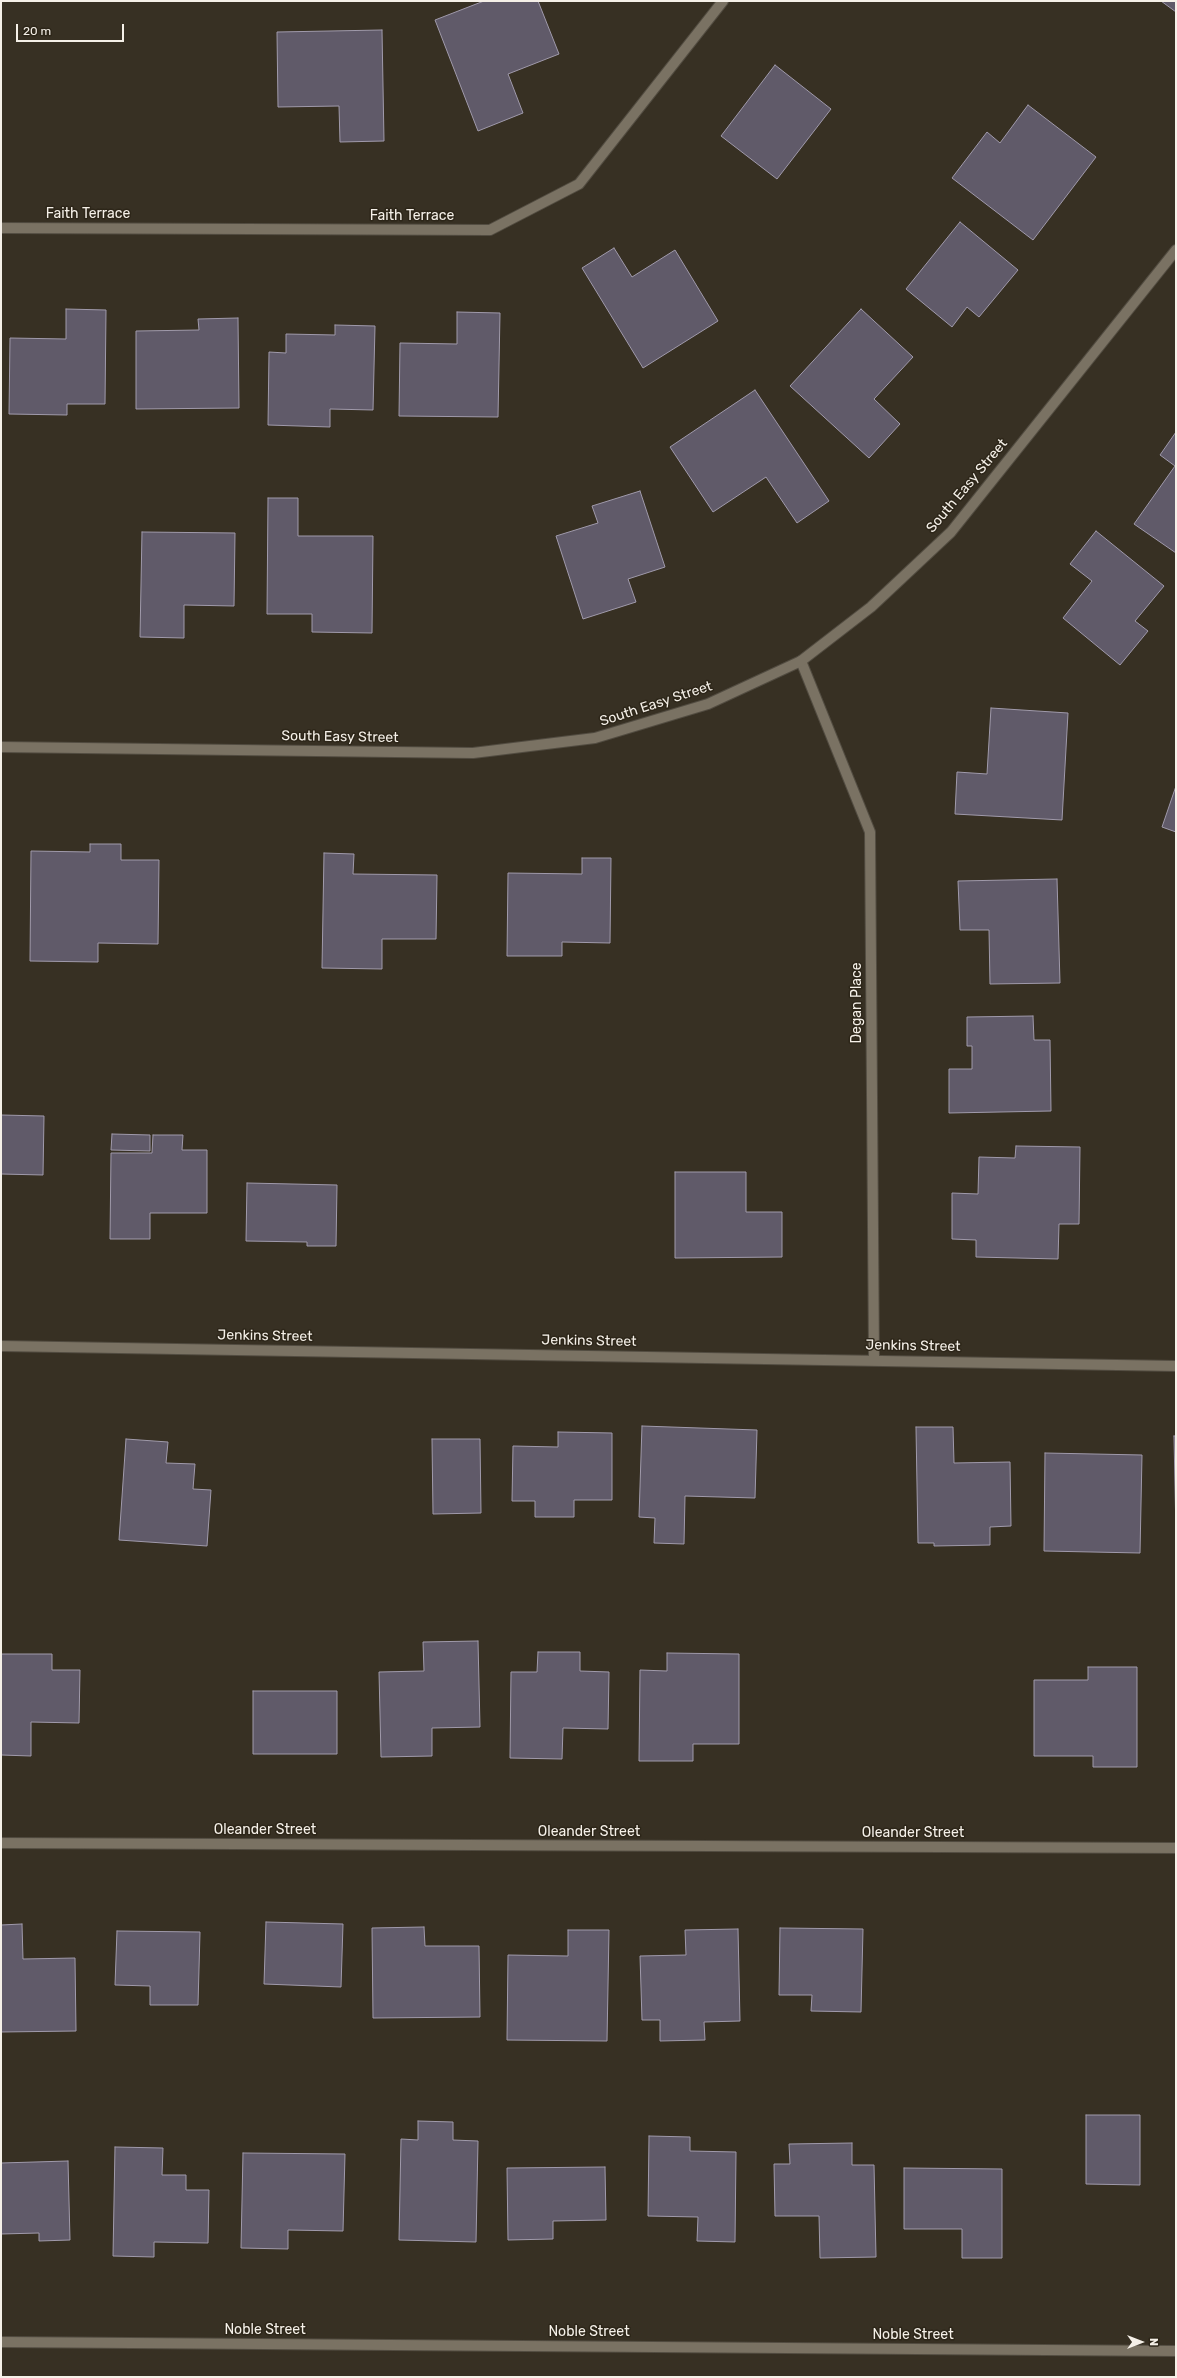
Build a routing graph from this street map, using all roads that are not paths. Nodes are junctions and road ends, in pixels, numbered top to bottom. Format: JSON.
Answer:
{"nodes":[{"id":1,"x":723,"y":1,"type":"edge"},
{"id":2,"x":1,"y":228,"type":"edge"},
{"id":3,"x":1176,"y":250,"type":"edge"},
{"id":4,"x":801,"y":661,"type":"junction"},
{"id":5,"x":1,"y":748,"type":"edge"},
{"id":6,"x":1,"y":1346,"type":"edge"},
{"id":7,"x":874,"y":1359,"type":"junction"},
{"id":8,"x":1176,"y":1366,"type":"edge"},
{"id":9,"x":1,"y":1843,"type":"edge"},
{"id":10,"x":1176,"y":1848,"type":"edge"},
{"id":11,"x":1,"y":2342,"type":"edge"},
{"id":12,"x":1176,"y":2351,"type":"edge"}],
"edges":[{"from":1,"to":2,"type":"street","name":"Faith Terrace"},
{"from":3,"to":4,"type":"street","name":"South Easy Street"},
{"from":4,"to":5,"type":"street","name":"South Easy Street"},
{"from":4,"to":7,"type":"street","name":"Degan Place"},
{"from":6,"to":7,"type":"street","name":"Jenkins Street"},
{"from":7,"to":8,"type":"street","name":"Jenkins Street"},
{"from":9,"to":10,"type":"street","name":"Oleander Street"},
{"from":11,"to":12,"type":"street","name":"Noble Street"}]}
